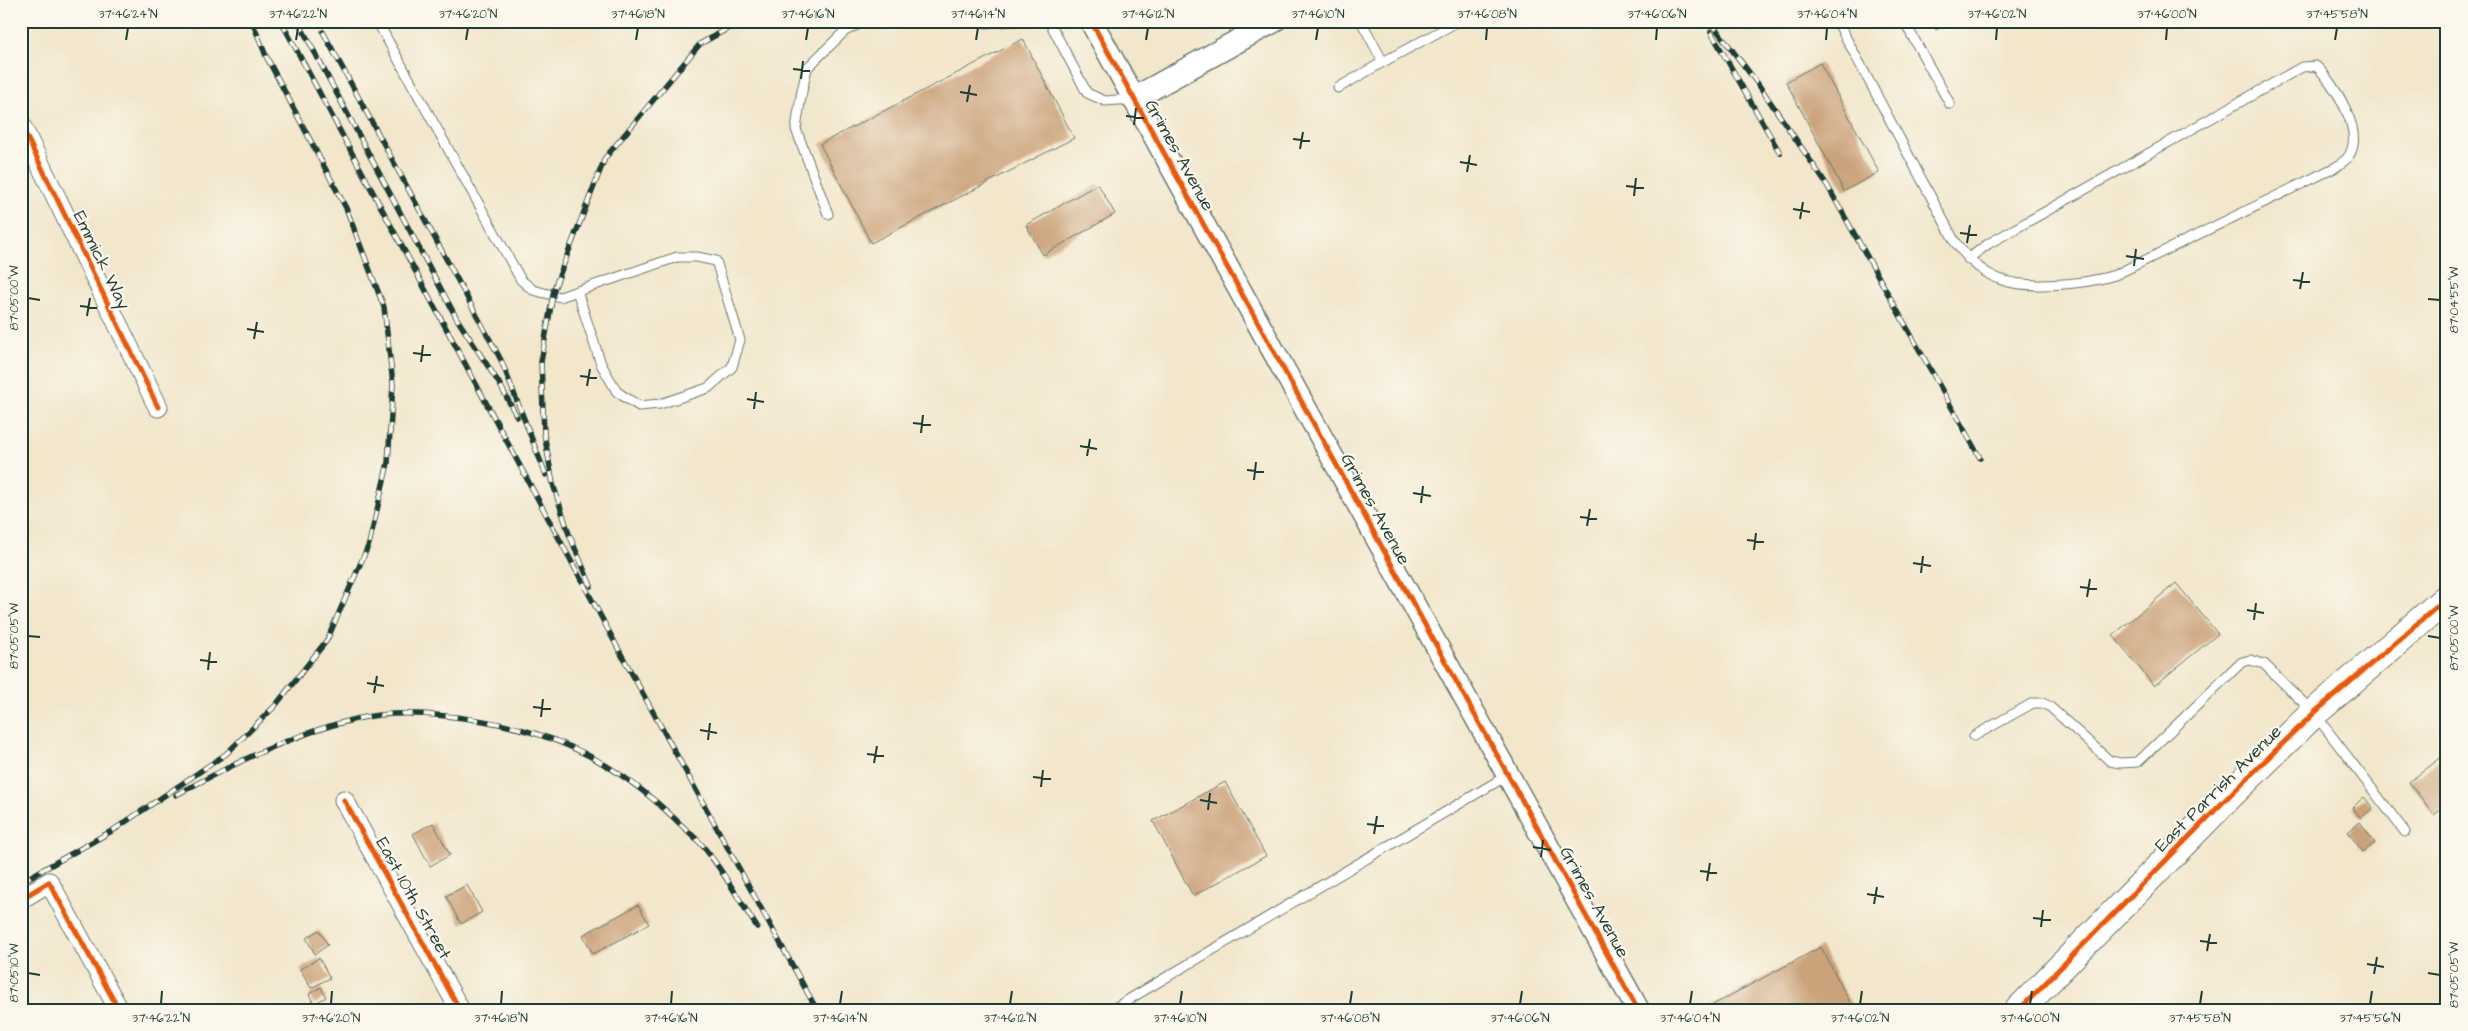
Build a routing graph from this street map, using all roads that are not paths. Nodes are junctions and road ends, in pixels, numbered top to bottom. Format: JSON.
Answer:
{"nodes":[{"id":1,"x":377,"y":21,"type":"edge"},
{"id":2,"x":865,"y":21,"type":"edge"},
{"id":3,"x":985,"y":21,"type":"edge"},
{"id":4,"x":1016,"y":21,"type":"edge"},
{"id":5,"x":1049,"y":21,"type":"edge"},
{"id":6,"x":1091,"y":21,"type":"edge"},
{"id":7,"x":1274,"y":21,"type":"edge"},
{"id":8,"x":1361,"y":21,"type":"edge"},
{"id":9,"x":1459,"y":21,"type":"edge"},
{"id":10,"x":1837,"y":21,"type":"edge"},
{"id":11,"x":1904,"y":21,"type":"edge"},
{"id":12,"x":1383,"y":62,"type":"junction"},
{"id":13,"x":1338,"y":88,"type":"dead end"},
{"id":14,"x":1133,"y":99,"type":"junction"},
{"id":15,"x":1950,"y":104,"type":"dead end"},
{"id":16,"x":21,"y":125,"type":"edge"},
{"id":17,"x":828,"y":214,"type":"dead end"},
{"id":18,"x":1968,"y":259,"type":"junction"},
{"id":19,"x":577,"y":291,"type":"junction"},
{"id":20,"x":158,"y":408,"type":"dead end"},
{"id":21,"x":2447,"y":598,"type":"edge"},
{"id":22,"x":2314,"y":713,"type":"junction"},
{"id":23,"x":1974,"y":736,"type":"dead end"},
{"id":24,"x":1508,"y":775,"type":"junction"},
{"id":25,"x":344,"y":800,"type":"dead end"},
{"id":26,"x":2405,"y":832,"type":"dead end"},
{"id":27,"x":21,"y":899,"type":"edge"},
{"id":28,"x":119,"y":1010,"type":"edge"},
{"id":29,"x":460,"y":1010,"type":"edge"},
{"id":30,"x":1111,"y":1010,"type":"edge"},
{"id":31,"x":1638,"y":1010,"type":"edge"},
{"id":32,"x":2019,"y":1010,"type":"edge"}],
"edges":[{"from":1,"to":19,"type":"lane"},
{"from":2,"to":17,"type":"lane"},
{"from":3,"to":4,"type":"lane"},
{"from":5,"to":14,"type":"lane"},
{"from":6,"to":14,"type":"street","name":"Grimes Avenue"},
{"from":7,"to":14,"type":"street"},
{"from":8,"to":12,"type":"lane"},
{"from":9,"to":12,"type":"lane"},
{"from":10,"to":18,"type":"lane"},
{"from":11,"to":15,"type":"lane"},
{"from":12,"to":13,"type":"lane"},
{"from":14,"to":24,"type":"street","name":"Grimes Avenue"},
{"from":16,"to":20,"type":"street","name":"Emmick Way"},
{"from":18,"to":18,"type":"lane"},
{"from":19,"to":19,"type":"lane"},
{"from":21,"to":22,"type":"main road","name":"East Parrish Avenue"},
{"from":22,"to":23,"type":"lane"},
{"from":22,"to":26,"type":"lane"},
{"from":22,"to":32,"type":"main road","name":"East Parrish Avenue"},
{"from":24,"to":30,"type":"lane"},
{"from":24,"to":31,"type":"street","name":"Grimes Avenue"},
{"from":25,"to":29,"type":"street","name":"East 10th Street"},
{"from":27,"to":28,"type":"street"}]}
